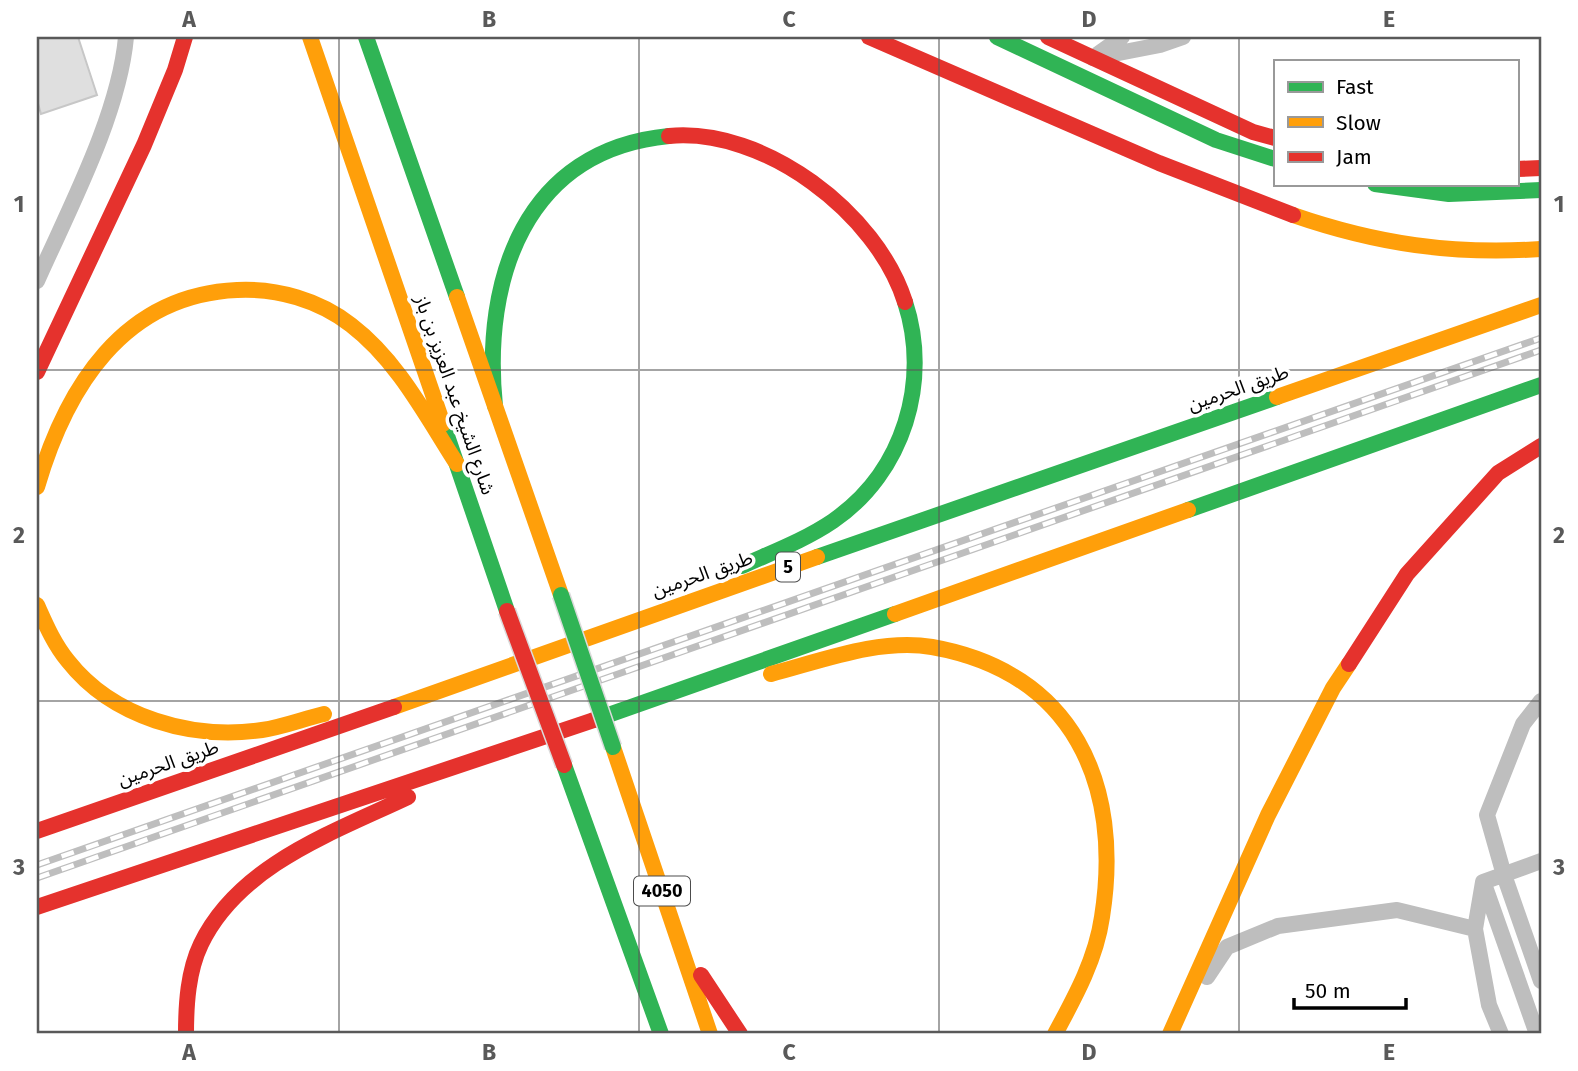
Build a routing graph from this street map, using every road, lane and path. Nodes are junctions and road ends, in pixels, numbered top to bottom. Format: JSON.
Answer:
{"nodes":[{"id":1,"x":126,"y":37,"type":"edge"},
{"id":2,"x":185,"y":37,"type":"edge"},
{"id":3,"x":310,"y":37,"type":"edge"},
{"id":4,"x":366,"y":37,"type":"edge"},
{"id":5,"x":869,"y":37,"type":"edge"},
{"id":6,"x":997,"y":37,"type":"edge"},
{"id":7,"x":1048,"y":37,"type":"edge"},
{"id":8,"x":1122,"y":37,"type":"edge"},
{"id":9,"x":1183,"y":37,"type":"edge"},
{"id":10,"x":1093,"y":58,"type":"junction"},
{"id":11,"x":1274,"y":138,"type":"edge"},
{"id":12,"x":1274,"y":159,"type":"edge"},
{"id":13,"x":1541,"y":168,"type":"edge"},
{"id":14,"x":1518,"y":169,"type":"edge"},
{"id":15,"x":1390,"y":186,"type":"edge"},
{"id":16,"x":1541,"y":190,"type":"edge"},
{"id":17,"x":1541,"y":250,"type":"edge"},
{"id":18,"x":37,"y":281,"type":"edge"},
{"id":19,"x":1541,"y":305,"type":"edge"},
{"id":20,"x":37,"y":372,"type":"edge"},
{"id":21,"x":1541,"y":385,"type":"edge"},
{"id":22,"x":495,"y":406,"type":"junction"},
{"id":23,"x":1541,"y":446,"type":"edge"},
{"id":24,"x":457,"y":464,"type":"junction"},
{"id":25,"x":37,"y":487,"type":"edge"},
{"id":26,"x":37,"y":605,"type":"edge"},
{"id":27,"x":601,"y":632,"type":"junction"},
{"id":28,"x":500,"y":670,"type":"junction"},
{"id":29,"x":1541,"y":701,"type":"edge"},
{"id":30,"x":632,"y":707,"type":"junction"},
{"id":31,"x":517,"y":744,"type":"junction"},
{"id":32,"x":37,"y":831,"type":"edge"},
{"id":33,"x":1541,"y":861,"type":"edge"},
{"id":34,"x":1504,"y":875,"type":"junction"},
{"id":35,"x":1483,"y":882,"type":"junction"},
{"id":36,"x":37,"y":907,"type":"edge"},
{"id":37,"x":1475,"y":929,"type":"junction"},
{"id":38,"x":677,"y":936,"type":"junction"},
{"id":39,"x":1541,"y":981,"type":"edge"},
{"id":40,"x":644,"y":985,"type":"junction"},
{"id":41,"x":1173,"y":1027,"type":"edge"},
{"id":42,"x":186,"y":1034,"type":"edge"},
{"id":43,"x":648,"y":1034,"type":"edge"},
{"id":44,"x":662,"y":1034,"type":"edge"},
{"id":45,"x":710,"y":1034,"type":"edge"},
{"id":46,"x":740,"y":1034,"type":"edge"},
{"id":47,"x":1055,"y":1034,"type":"edge"},
{"id":48,"x":1501,"y":1034,"type":"edge"},
{"id":49,"x":1537,"y":1034,"type":"edge"}],
"edges":[{"from":1,"to":18,"type":"street"},
{"from":2,"to":20,"type":"main road"},
{"from":3,"to":24,"type":"main road","name":"شارع الشيخ عبد العزيز بن باز"},
{"from":4,"to":22,"type":"main road","name":"شارع الشيخ عبد العزيز بن باز"},
{"from":5,"to":17,"type":"main road"},
{"from":6,"to":12,"type":"main road"},
{"from":7,"to":10,"type":"main road"},
{"from":8,"to":10,"type":"street"},
{"from":9,"to":10,"type":"street"},
{"from":10,"to":11,"type":"main road"},
{"from":13,"to":14,"type":"main road"},
{"from":15,"to":16,"type":"main road"},
{"from":19,"to":27,"type":"main road","name":"طريق الحرمين","number":"5"},
{"from":21,"to":30,"type":"main road"},
{"from":22,"to":27,"type":"main road"},
{"from":22,"to":38,"type":"main road","name":"شارع الشيخ عبد العزيز بن باز","number":"4050","bridge":true},
{"from":23,"to":41,"type":"main road"},
{"from":24,"to":25,"type":"main road"},
{"from":24,"to":40,"type":"main road","name":"شارع الشيخ عبد العزيز بن باز","bridge":true},
{"from":26,"to":28,"type":"main road"},
{"from":27,"to":28,"type":"main road","name":"طريق الحرمين","number":"5"},
{"from":28,"to":32,"type":"main road","name":"طريق الحرمين","number":"5"},
{"from":29,"to":34,"type":"street"},
{"from":30,"to":31,"type":"main road"},
{"from":30,"to":47,"type":"main road"},
{"from":31,"to":36,"type":"main road"},
{"from":31,"to":42,"type":"main road"},
{"from":33,"to":34,"type":"street"},
{"from":34,"to":35,"type":"street"},
{"from":34,"to":39,"type":"street"},
{"from":35,"to":37,"type":"street"},
{"from":35,"to":49,"type":"street"},
{"from":37,"to":41,"type":"street"},
{"from":37,"to":48,"type":"street"},
{"from":38,"to":45,"type":"main road","number":"4050"},
{"from":38,"to":46,"type":"main road"},
{"from":40,"to":43,"type":"main road"},
{"from":40,"to":44,"type":"main road","name":"شارع الشيخ عبد العزيز بن باز"}]}
